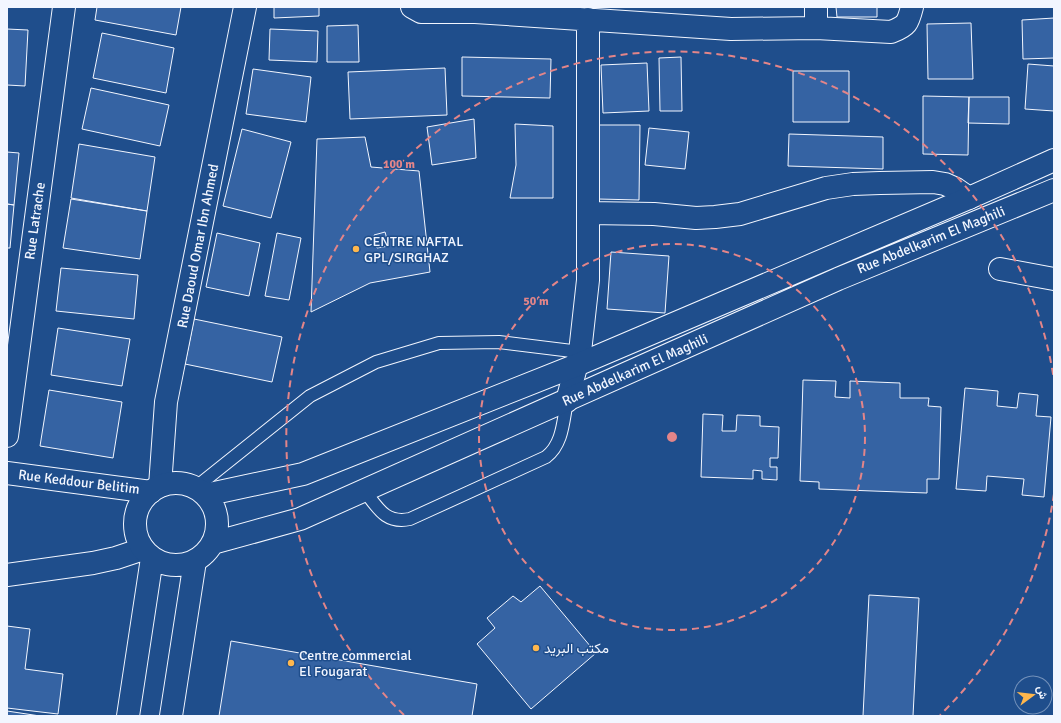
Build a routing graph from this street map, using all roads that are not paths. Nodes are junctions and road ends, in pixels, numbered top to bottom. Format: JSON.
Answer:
{"nodes":[{"id":1,"x":64,"y":7,"type":"edge"},
{"id":2,"x":245,"y":7,"type":"edge"},
{"id":3,"x":412,"y":7,"type":"edge"},
{"id":4,"x":912,"y":7,"type":"edge"},
{"id":5,"x":816,"y":17,"type":"edge"},
{"id":6,"x":588,"y":19,"type":"junction"},
{"id":7,"x":1054,"y":160,"type":"edge"},
{"id":8,"x":1054,"y":190,"type":"edge"},
{"id":9,"x":969,"y":198,"type":"junction"},
{"id":10,"x":588,"y":213,"type":"junction"},
{"id":11,"x":1000,"y":269,"type":"dead end"},
{"id":12,"x":1054,"y":279,"type":"edge"},
{"id":13,"x":579,"y":359,"type":"junction"},
{"id":14,"x":566,"y":401,"type":"junction"},
{"id":15,"x":7,"y":436,"type":"edge"},
{"id":16,"x":7,"y":473,"type":"edge"},
{"id":17,"x":155,"y":489,"type":"junction"},
{"id":18,"x":364,"y":490,"type":"junction"},
{"id":19,"x":200,"y":491,"type":"junction"},
{"id":20,"x":213,"y":543,"type":"junction"},
{"id":21,"x":148,"y":554,"type":"junction"},
{"id":22,"x":195,"y":561,"type":"junction"},
{"id":23,"x":7,"y":575,"type":"edge"},
{"id":24,"x":128,"y":716,"type":"edge"},
{"id":25,"x":171,"y":716,"type":"edge"}],
"edges":[{"from":1,"to":15,"type":"street","name":"Rue Latrache"},
{"from":2,"to":17,"type":"street","name":"Rue Daoud Omar Ibn Ahmed"},
{"from":3,"to":6,"type":"street"},
{"from":4,"to":5,"type":"street"},
{"from":5,"to":6,"type":"street"},
{"from":6,"to":10,"type":"street"},
{"from":7,"to":9,"type":"street"},
{"from":8,"to":14,"type":"street","name":"Rue Abdelkarim El Maghili"},
{"from":9,"to":10,"type":"street"},
{"from":9,"to":13,"type":"street"},
{"from":10,"to":13,"type":"street"},
{"from":11,"to":12,"type":"street"},
{"from":13,"to":14,"type":"street"},
{"from":13,"to":19,"type":"street"},
{"from":13,"to":19,"type":"lane"},
{"from":14,"to":18,"type":"street","name":"Rue Abdelkarim El Maghili"},
{"from":14,"to":18,"type":"lane"},
{"from":16,"to":17,"type":"street","name":"Rue Keddour Belitim"},
{"from":17,"to":19,"type":"street"},
{"from":17,"to":21,"type":"street"},
{"from":18,"to":20,"type":"street","name":"Rue Abdelkarim El Maghili"},
{"from":19,"to":20,"type":"street"},
{"from":20,"to":22,"type":"street"},
{"from":21,"to":22,"type":"street"},
{"from":21,"to":23,"type":"street"},
{"from":21,"to":24,"type":"street"},
{"from":22,"to":25,"type":"street"}]}
